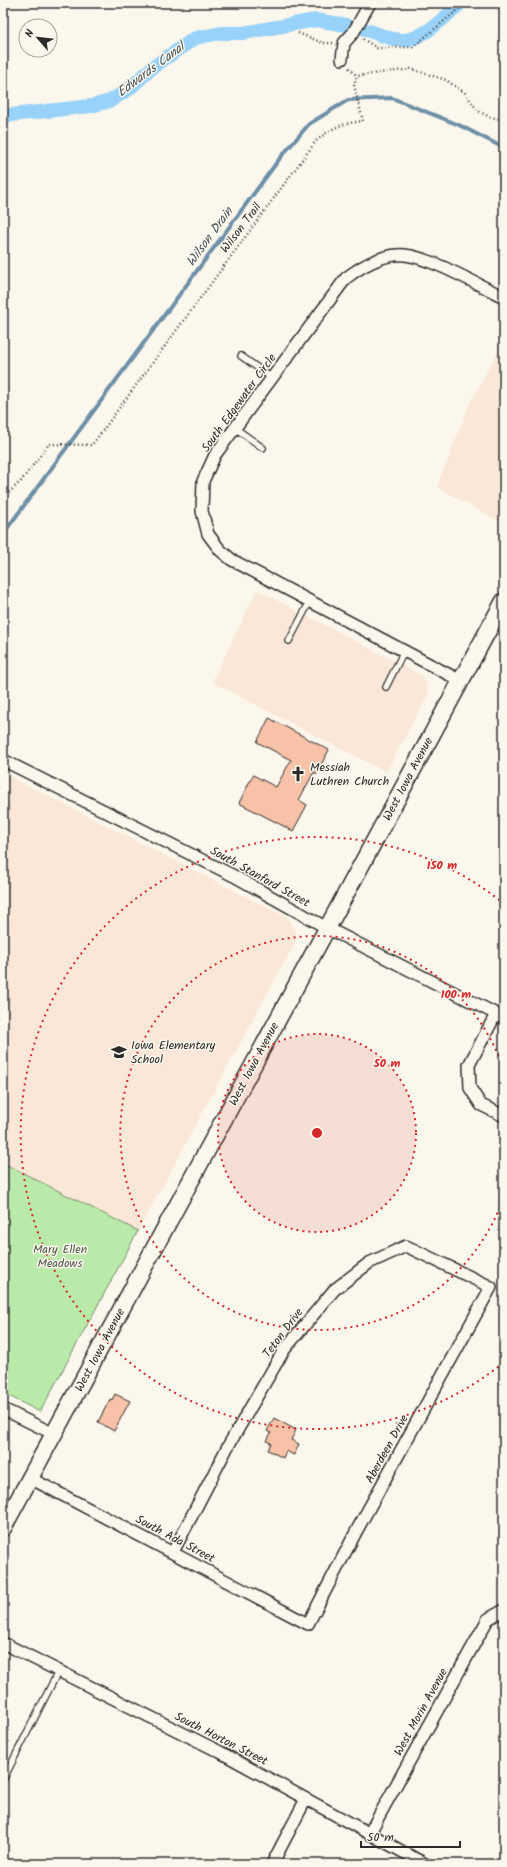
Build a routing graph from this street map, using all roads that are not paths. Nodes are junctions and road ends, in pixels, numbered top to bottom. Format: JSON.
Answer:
{"nodes":[{"id":1,"x":370,"y":3,"type":"edge"},
{"id":2,"x":342,"y":59,"type":"dead end"},
{"id":3,"x":504,"y":297,"type":"edge"},
{"id":4,"x":241,"y":356,"type":"dead end"},
{"id":5,"x":272,"y":378,"type":"junction"},
{"id":6,"x":235,"y":428,"type":"junction"},
{"id":7,"x":263,"y":448,"type":"dead end"},
{"id":8,"x":310,"y":601,"type":"junction"},
{"id":9,"x":504,"y":601,"type":"edge"},
{"id":10,"x":290,"y":641,"type":"dead end"},
{"id":11,"x":404,"y":651,"type":"junction"},
{"id":12,"x":461,"y":681,"type":"junction"},
{"id":13,"x":386,"y":687,"type":"dead end"},
{"id":14,"x":3,"y":760,"type":"edge"},
{"id":15,"x":327,"y":928,"type":"junction"},
{"id":16,"x":500,"y":1016,"type":"edge"},
{"id":17,"x":504,"y":1116,"type":"edge"},
{"id":18,"x":491,"y":1287,"type":"joint"},
{"id":19,"x":3,"y":1409,"type":"edge"},
{"id":20,"x":54,"y":1434,"type":"junction"},
{"id":21,"x":30,"y":1478,"type":"junction"},
{"id":22,"x":3,"y":1528,"type":"edge"},
{"id":23,"x":173,"y":1552,"type":"junction"},
{"id":24,"x":504,"y":1610,"type":"edge"},
{"id":25,"x":308,"y":1624,"type":"joint"},
{"id":26,"x":3,"y":1643,"type":"edge"},
{"id":27,"x":58,"y":1672,"type":"junction"},
{"id":28,"x":3,"y":1780,"type":"edge"},
{"id":29,"x":306,"y":1800,"type":"junction"},
{"id":30,"x":369,"y":1834,"type":"junction"},
{"id":31,"x":272,"y":1864,"type":"edge"},
{"id":32,"x":425,"y":1864,"type":"edge"}],
"edges":[{"from":1,"to":2,"type":"street"},
{"from":3,"to":5,"type":"street","name":"South Edgewater Circle"},
{"from":4,"to":5,"type":"lane"},
{"from":5,"to":6,"type":"street","name":"South Edgewater Circle"},
{"from":6,"to":7,"type":"lane"},
{"from":6,"to":8,"type":"street","name":"South Edgewater Circle"},
{"from":8,"to":10,"type":"lane"},
{"from":8,"to":11,"type":"street","name":"South Edgewater Circle"},
{"from":9,"to":12,"type":"street","name":"West Iowa Avenue"},
{"from":11,"to":12,"type":"street","name":"South Edgewater Circle"},
{"from":11,"to":13,"type":"lane"},
{"from":12,"to":15,"type":"street","name":"West Iowa Avenue"},
{"from":14,"to":15,"type":"street","name":"South Stanford Street"},
{"from":15,"to":16,"type":"street","name":"South Stanford Street"},
{"from":15,"to":20,"type":"street","name":"West Iowa Avenue"},
{"from":16,"to":17,"type":"street"},
{"from":18,"to":23,"type":"street","name":"Teton Drive"},
{"from":18,"to":25,"type":"street","name":"Aberdeen Drive"},
{"from":19,"to":20,"type":"street"},
{"from":20,"to":21,"type":"street","name":"West Iowa Avenue"},
{"from":21,"to":22,"type":"street","name":"West Iowa Avenue"},
{"from":21,"to":23,"type":"street","name":"South Ada Street"},
{"from":23,"to":25,"type":"street","name":"South Ada Street"},
{"from":24,"to":30,"type":"street","name":"West Morin Avenue"},
{"from":26,"to":27,"type":"street","name":"South Horton Street"},
{"from":27,"to":28,"type":"lane"},
{"from":27,"to":29,"type":"street","name":"South Horton Street"},
{"from":29,"to":30,"type":"street","name":"South Horton Street"},
{"from":29,"to":31,"type":"street"},
{"from":30,"to":32,"type":"street","name":"South Horton Street"}]}
